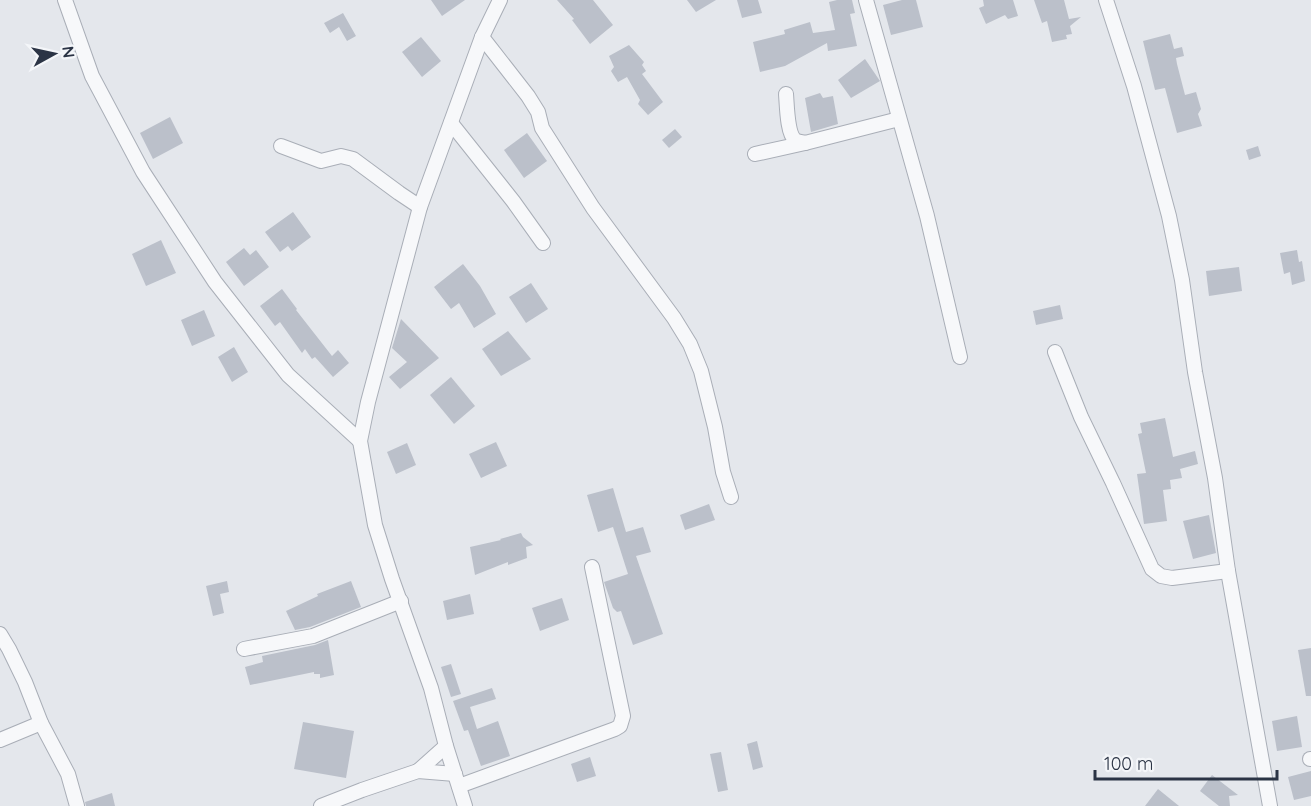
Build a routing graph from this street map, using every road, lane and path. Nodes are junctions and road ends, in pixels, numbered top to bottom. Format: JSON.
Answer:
{"nodes":[{"id":1,"x":65,"y":0,"type":"edge"},
{"id":2,"x":500,"y":0,"type":"edge"},
{"id":3,"x":866,"y":0,"type":"edge"},
{"id":4,"x":1106,"y":0,"type":"edge"},
{"id":5,"x":482,"y":37,"type":"junction"},
{"id":6,"x":786,"y":94,"type":"dead end"},
{"id":7,"x":899,"y":119,"type":"junction"},
{"id":8,"x":451,"y":123,"type":"junction"},
{"id":9,"x":805,"y":143,"type":"junction"},
{"id":10,"x":281,"y":146,"type":"dead end"},
{"id":11,"x":755,"y":154,"type":"dead end"},
{"id":12,"x":420,"y":207,"type":"junction"},
{"id":13,"x":543,"y":243,"type":"dead end"},
{"id":14,"x":1054,"y":352,"type":"dead end"},
{"id":15,"x":960,"y":357,"type":"dead end"},
{"id":16,"x":360,"y":441,"type":"junction"},
{"id":17,"x":731,"y":497,"type":"dead end"},
{"id":18,"x":592,"y":567,"type":"dead end"},
{"id":19,"x":1228,"y":571,"type":"junction"},
{"id":20,"x":401,"y":602,"type":"junction"},
{"id":21,"x":0,"y":634,"type":"edge"},
{"id":22,"x":244,"y":649,"type":"dead end"},
{"id":23,"x":41,"y":723,"type":"junction"},
{"id":24,"x":0,"y":740,"type":"edge"},
{"id":25,"x":446,"y":746,"type":"junction"},
{"id":26,"x":418,"y":771,"type":"junction"},
{"id":27,"x":457,"y":780,"type":"junction"},
{"id":28,"x":77,"y":806,"type":"edge"},
{"id":29,"x":321,"y":806,"type":"edge"},
{"id":30,"x":465,"y":806,"type":"edge"},
{"id":31,"x":1270,"y":806,"type":"edge"}],
"edges":[{"from":1,"to":16,"type":"street"},
{"from":2,"to":5,"type":"street"},
{"from":3,"to":7,"type":"street"},
{"from":4,"to":19,"type":"street"},
{"from":5,"to":8,"type":"street"},
{"from":5,"to":17,"type":"street"},
{"from":6,"to":9,"type":"street"},
{"from":7,"to":9,"type":"street"},
{"from":7,"to":15,"type":"street"},
{"from":8,"to":12,"type":"street"},
{"from":8,"to":13,"type":"street"},
{"from":9,"to":11,"type":"street"},
{"from":10,"to":12,"type":"street"},
{"from":12,"to":16,"type":"street"},
{"from":14,"to":19,"type":"street"},
{"from":16,"to":20,"type":"street"},
{"from":18,"to":27,"type":"street"},
{"from":19,"to":31,"type":"street"},
{"from":20,"to":22,"type":"street"},
{"from":20,"to":25,"type":"street"},
{"from":21,"to":23,"type":"street"},
{"from":23,"to":24,"type":"street"},
{"from":23,"to":28,"type":"street"},
{"from":25,"to":26,"type":"street"},
{"from":25,"to":27,"type":"street"},
{"from":26,"to":27,"type":"street"},
{"from":26,"to":29,"type":"street"},
{"from":27,"to":30,"type":"street"}]}
